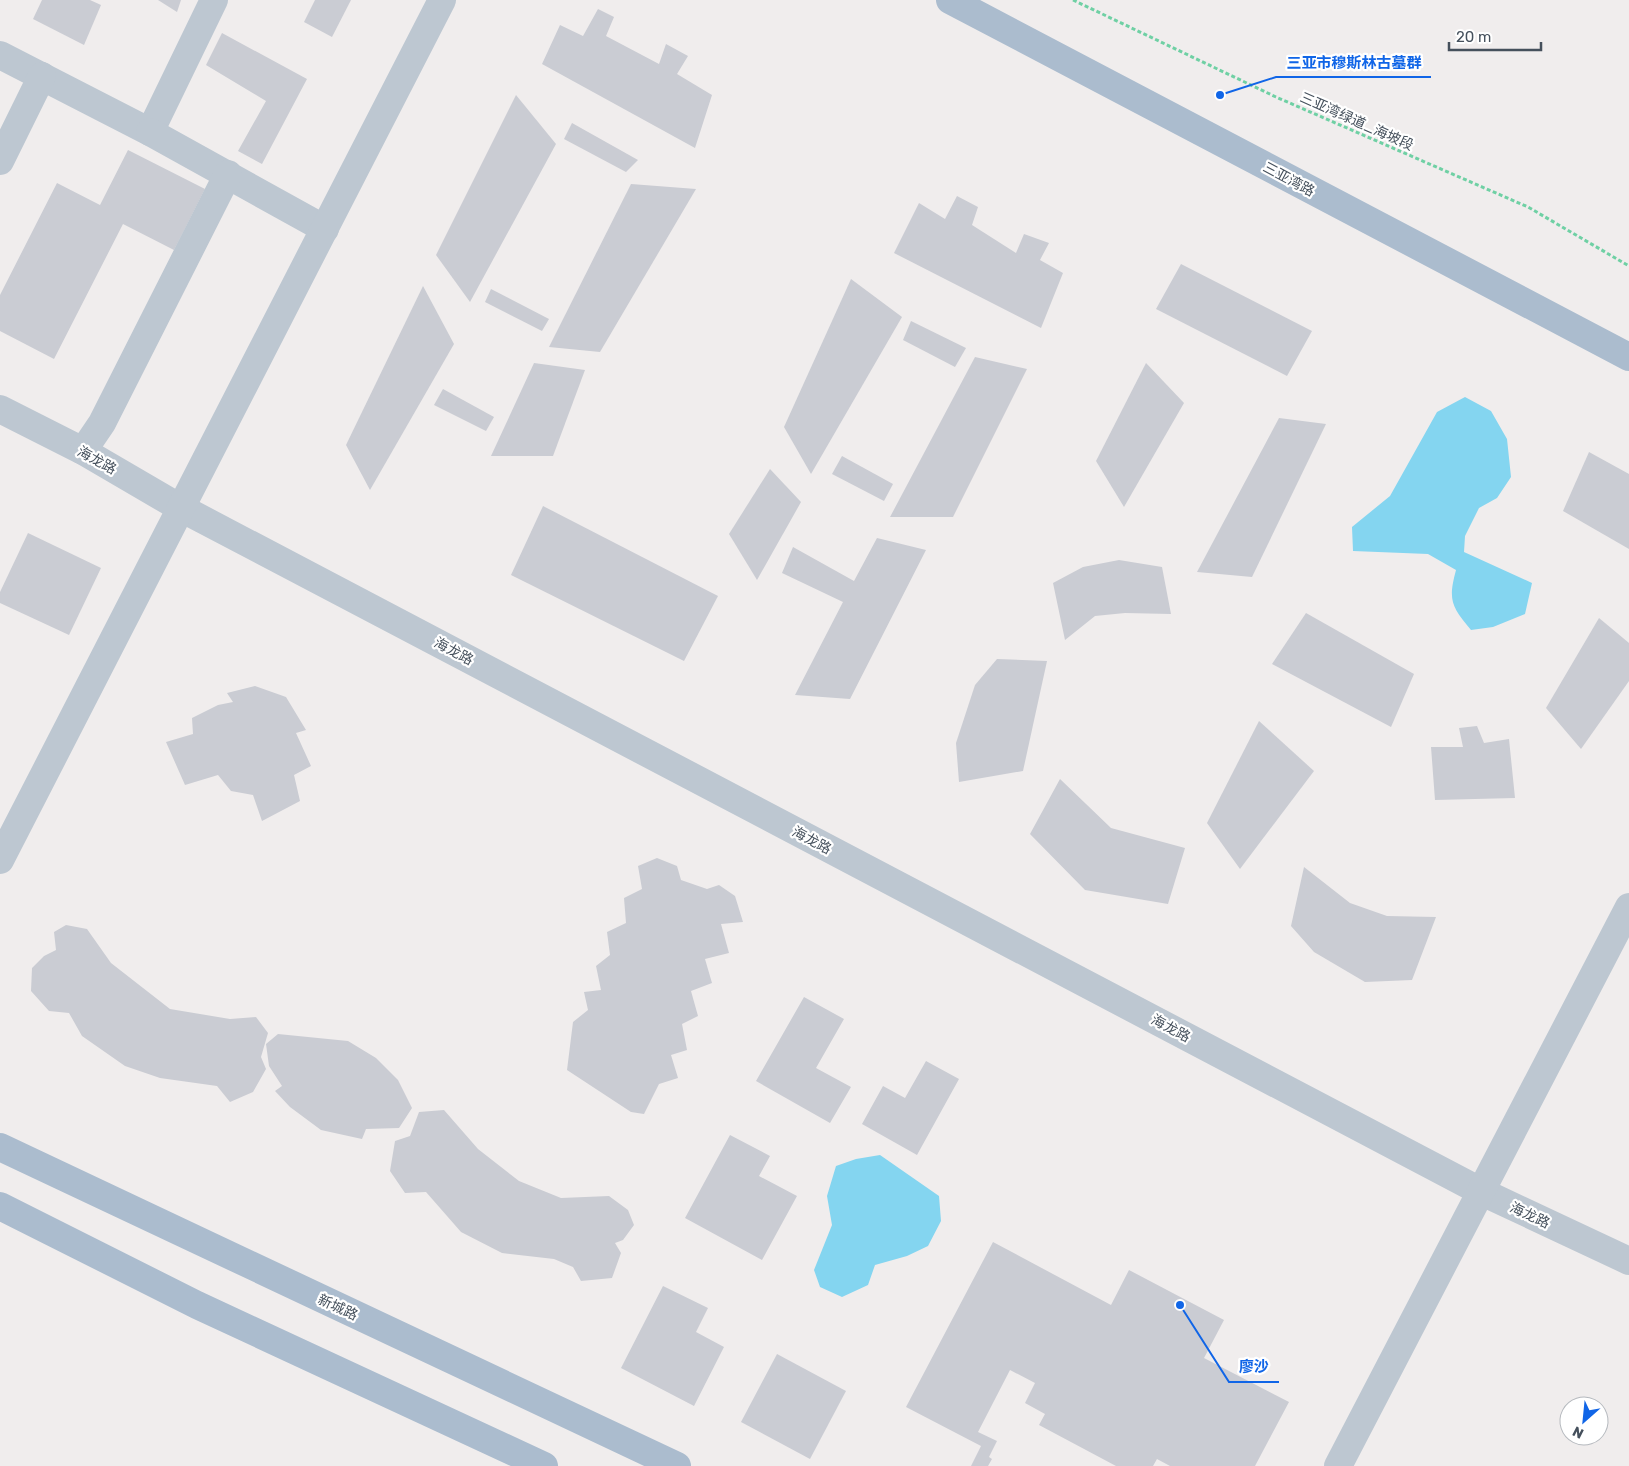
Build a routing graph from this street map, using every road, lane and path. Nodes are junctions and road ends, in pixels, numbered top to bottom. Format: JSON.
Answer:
{"nodes":[{"id":1,"x":214,"y":0,"type":"edge"},
{"id":2,"x":442,"y":0,"type":"edge"},
{"id":3,"x":950,"y":0,"type":"edge"},
{"id":4,"x":1073,"y":0,"type":"edge"},
{"id":5,"x":0,"y":55,"type":"edge"},
{"id":6,"x":42,"y":76,"type":"junction"},
{"id":7,"x":150,"y":132,"type":"junction"},
{"id":8,"x":0,"y":161,"type":"edge"},
{"id":9,"x":228,"y":174,"type":"junction"},
{"id":10,"x":325,"y":228,"type":"junction"},
{"id":11,"x":1629,"y":266,"type":"edge"},
{"id":12,"x":1629,"y":357,"type":"edge"},
{"id":13,"x":0,"y":409,"type":"edge"},
{"id":14,"x":83,"y":452,"type":"junction"},
{"id":15,"x":180,"y":507,"type":"junction"},
{"id":16,"x":0,"y":860,"type":"edge"},
{"id":17,"x":1629,"y":907,"type":"edge"},
{"id":18,"x":0,"y":1147,"type":"edge"},
{"id":19,"x":1482,"y":1192,"type":"junction"},
{"id":20,"x":0,"y":1206,"type":"edge"},
{"id":21,"x":1629,"y":1262,"type":"edge"},
{"id":22,"x":544,"y":1466,"type":"edge"},
{"id":23,"x":677,"y":1466,"type":"edge"},
{"id":24,"x":1338,"y":1466,"type":"edge"}],
"edges":[{"from":1,"to":7,"type":"street"},
{"from":2,"to":10,"type":"street"},
{"from":3,"to":12,"type":"main road","name":"三亚湾路"},
{"from":4,"to":11,"type":"path","name":"三亚湾绿道_海坡段"},
{"from":5,"to":6,"type":"street"},
{"from":6,"to":7,"type":"street"},
{"from":6,"to":8,"type":"street"},
{"from":7,"to":9,"type":"street"},
{"from":9,"to":10,"type":"street"},
{"from":9,"to":14,"type":"street"},
{"from":10,"to":15,"type":"street"},
{"from":13,"to":14,"type":"street","name":"海龙路"},
{"from":14,"to":15,"type":"street","name":"海龙路"},
{"from":15,"to":16,"type":"street"},
{"from":15,"to":19,"type":"street","name":"海龙路"},
{"from":17,"to":19,"type":"street"},
{"from":18,"to":23,"type":"main road","name":"新城路"},
{"from":19,"to":21,"type":"street","name":"海龙路"},
{"from":19,"to":24,"type":"street"},
{"from":20,"to":22,"type":"main road"}]}
